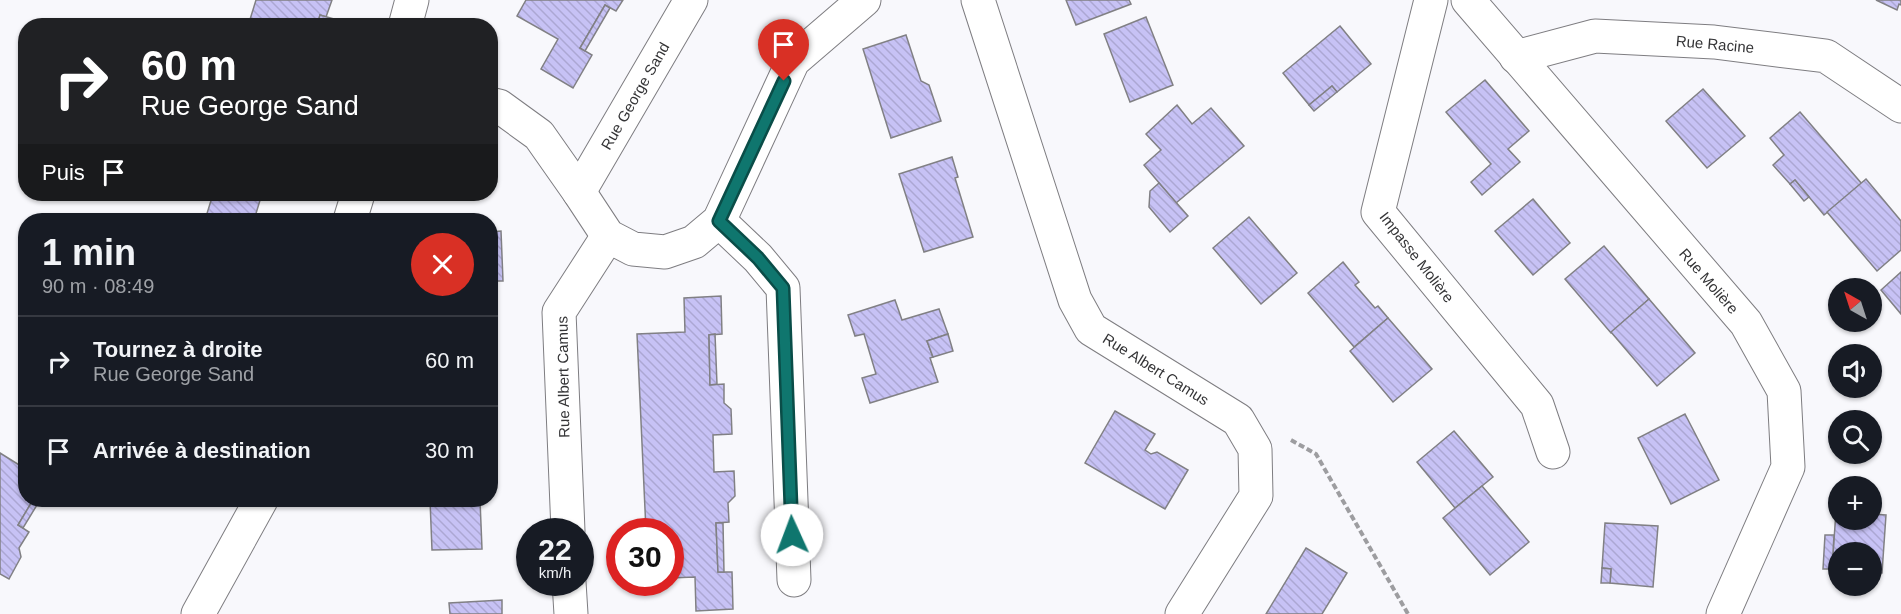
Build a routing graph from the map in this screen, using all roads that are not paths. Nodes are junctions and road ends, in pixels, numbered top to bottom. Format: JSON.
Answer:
{"nodes":[{"id":1,"x":412,"y":0,"type":"edge"},
{"id":2,"x":691,"y":0,"type":"edge"},
{"id":3,"x":864,"y":0,"type":"edge"},
{"id":4,"x":978,"y":0,"type":"edge"},
{"id":5,"x":1431,"y":0,"type":"edge"},
{"id":6,"x":1468,"y":0,"type":"edge"},
{"id":7,"x":407,"y":18,"type":"edge"},
{"id":8,"x":1516,"y":57,"type":"junction"},
{"id":9,"x":498,"y":106,"type":"edge"},
{"id":10,"x":1901,"y":106,"type":"edge"},
{"id":11,"x":579,"y":192,"type":"junction"},
{"id":12,"x":719,"y":221,"type":"junction"},
{"id":13,"x":608,"y":236,"type":"junction"},
{"id":14,"x":1553,"y":452,"type":"dead end"},
{"id":15,"x":257,"y":507,"type":"edge"},
{"id":16,"x":568,"y":518,"type":"edge"},
{"id":17,"x":794,"y":580,"type":"dead end"},
{"id":18,"x":570,"y":596,"type":"edge"},
{"id":19,"x":198,"y":614,"type":"edge"},
{"id":20,"x":571,"y":614,"type":"edge"},
{"id":21,"x":1182,"y":614,"type":"edge"},
{"id":22,"x":1723,"y":614,"type":"edge"}],
"edges":[{"from":1,"to":7,"type":"street"},
{"from":2,"to":11,"type":"street","name":"Rue George Sand"},
{"from":3,"to":12,"type":"street"},
{"from":4,"to":21,"type":"street","name":"Rue Albert Camus"},
{"from":5,"to":14,"type":"street","name":"Impasse Molière"},
{"from":6,"to":8,"type":"street","name":"Rue Molière"},
{"from":8,"to":10,"type":"street","name":"Rue Racine"},
{"from":8,"to":22,"type":"street","name":"Rue Molière"},
{"from":9,"to":11,"type":"street"},
{"from":11,"to":13,"type":"street"},
{"from":12,"to":13,"type":"street"},
{"from":12,"to":17,"type":"street"},
{"from":13,"to":16,"type":"street","name":"Rue Albert Camus"},
{"from":15,"to":19,"type":"street"},
{"from":18,"to":20,"type":"street"}]}
